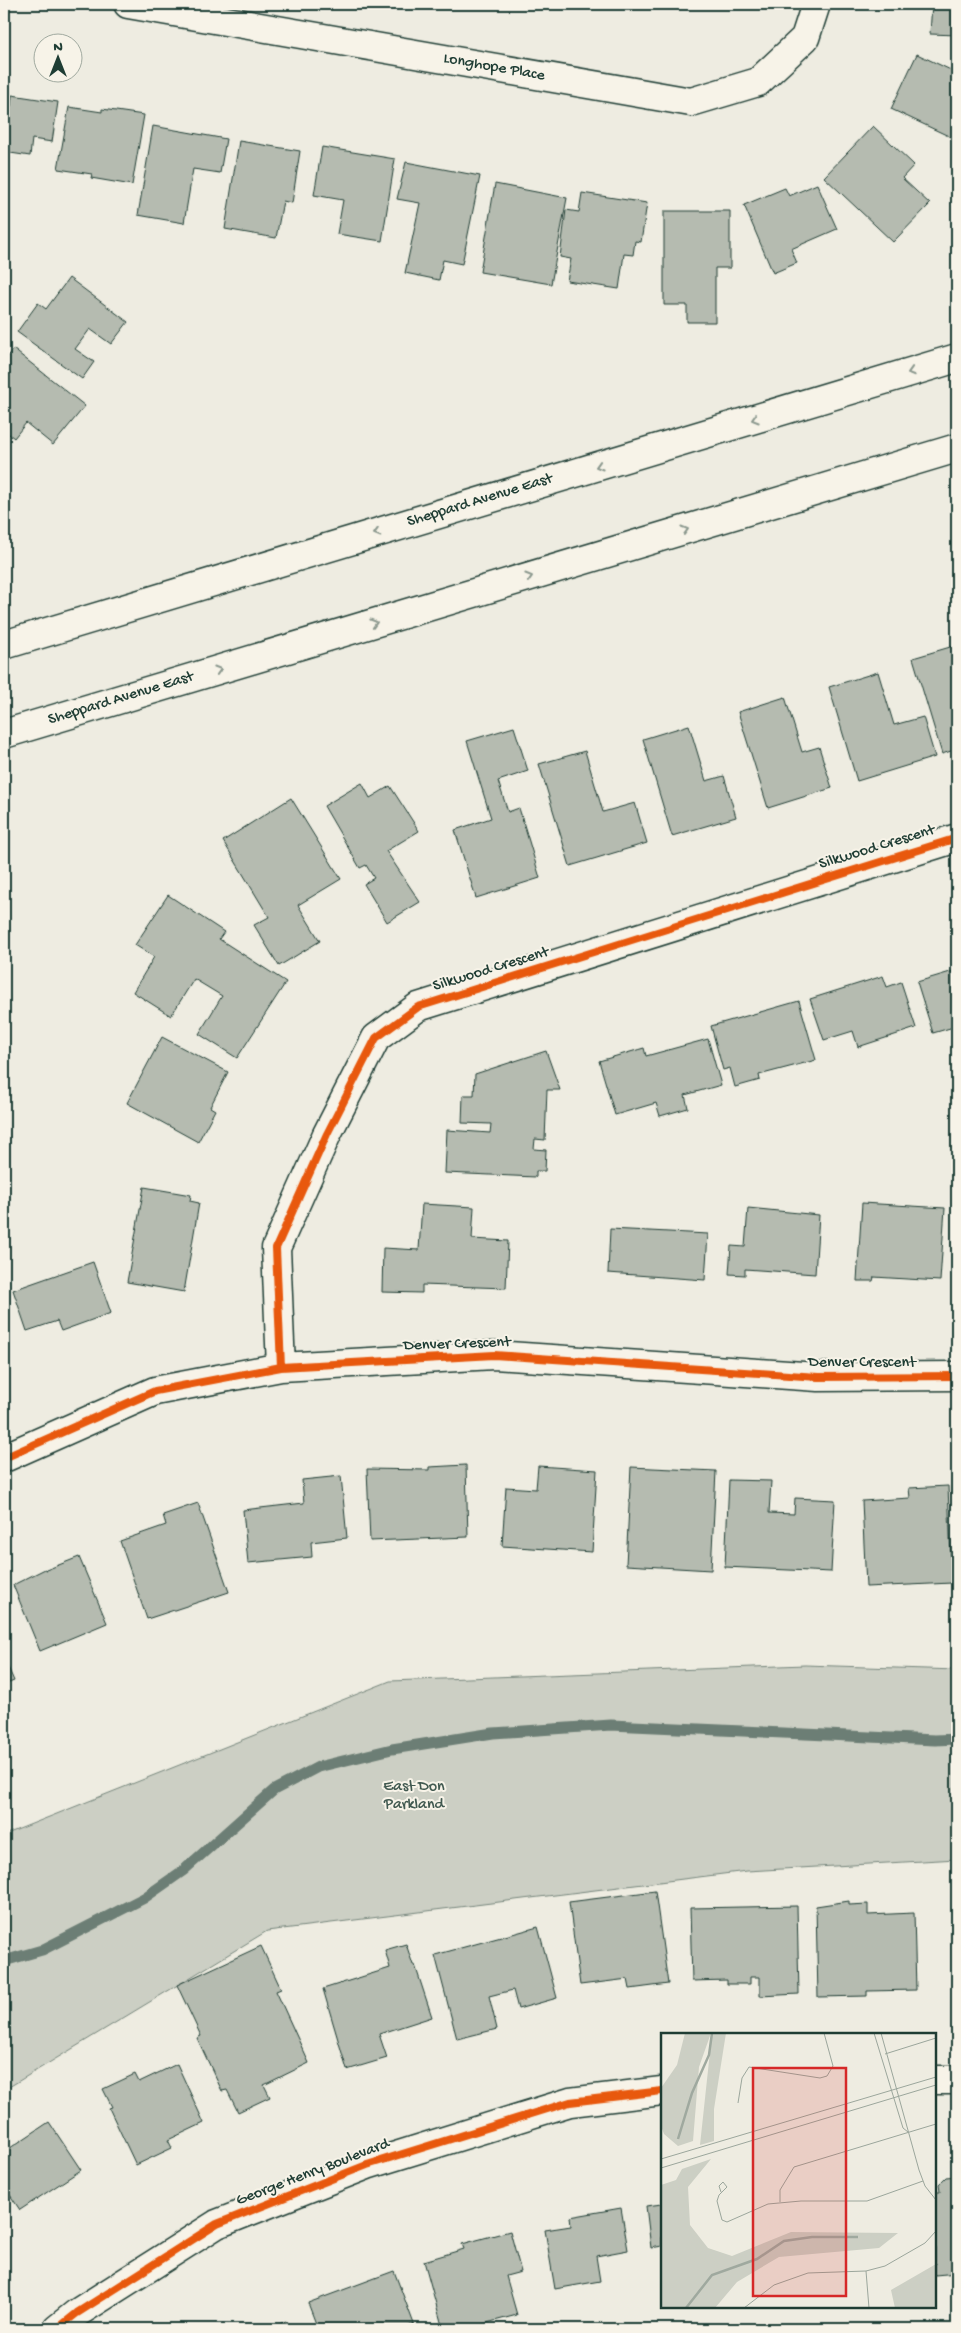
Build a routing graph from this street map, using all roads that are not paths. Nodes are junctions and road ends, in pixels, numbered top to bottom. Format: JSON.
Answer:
{"nodes":[{"id":1,"x":128,"y":4,"type":"edge"},
{"id":2,"x":816,"y":4,"type":"edge"},
{"id":3,"x":957,"y":358,"type":"edge"},
{"id":4,"x":957,"y":448,"type":"edge"},
{"id":5,"x":4,"y":645,"type":"edge"},
{"id":6,"x":4,"y":734,"type":"edge"},
{"id":7,"x":957,"y":838,"type":"edge"},
{"id":8,"x":281,"y":1367,"type":"junction"},
{"id":9,"x":957,"y":1376,"type":"edge"},
{"id":10,"x":4,"y":1458,"type":"edge"},
{"id":11,"x":936,"y":2080,"type":"edge"},
{"id":12,"x":957,"y":2080,"type":"edge"},
{"id":13,"x":661,"y":2091,"type":"edge"},
{"id":14,"x":57,"y":2329,"type":"edge"}],
"edges":[{"from":1,"to":2,"type":"street","name":"Longhope Place"},
{"from":3,"to":5,"type":"street","name":"Sheppard Avenue East","one_way":true},
{"from":6,"to":4,"type":"street","name":"Sheppard Avenue East","one_way":true},
{"from":7,"to":8,"type":"street","name":"Silkwood Crescent"},
{"from":8,"to":9,"type":"street","name":"Denver Crescent"},
{"from":8,"to":10,"type":"street","name":"Denver Crescent"},
{"from":11,"to":12,"type":"street"},
{"from":13,"to":14,"type":"street","name":"George Henry Boulevard"}]}
